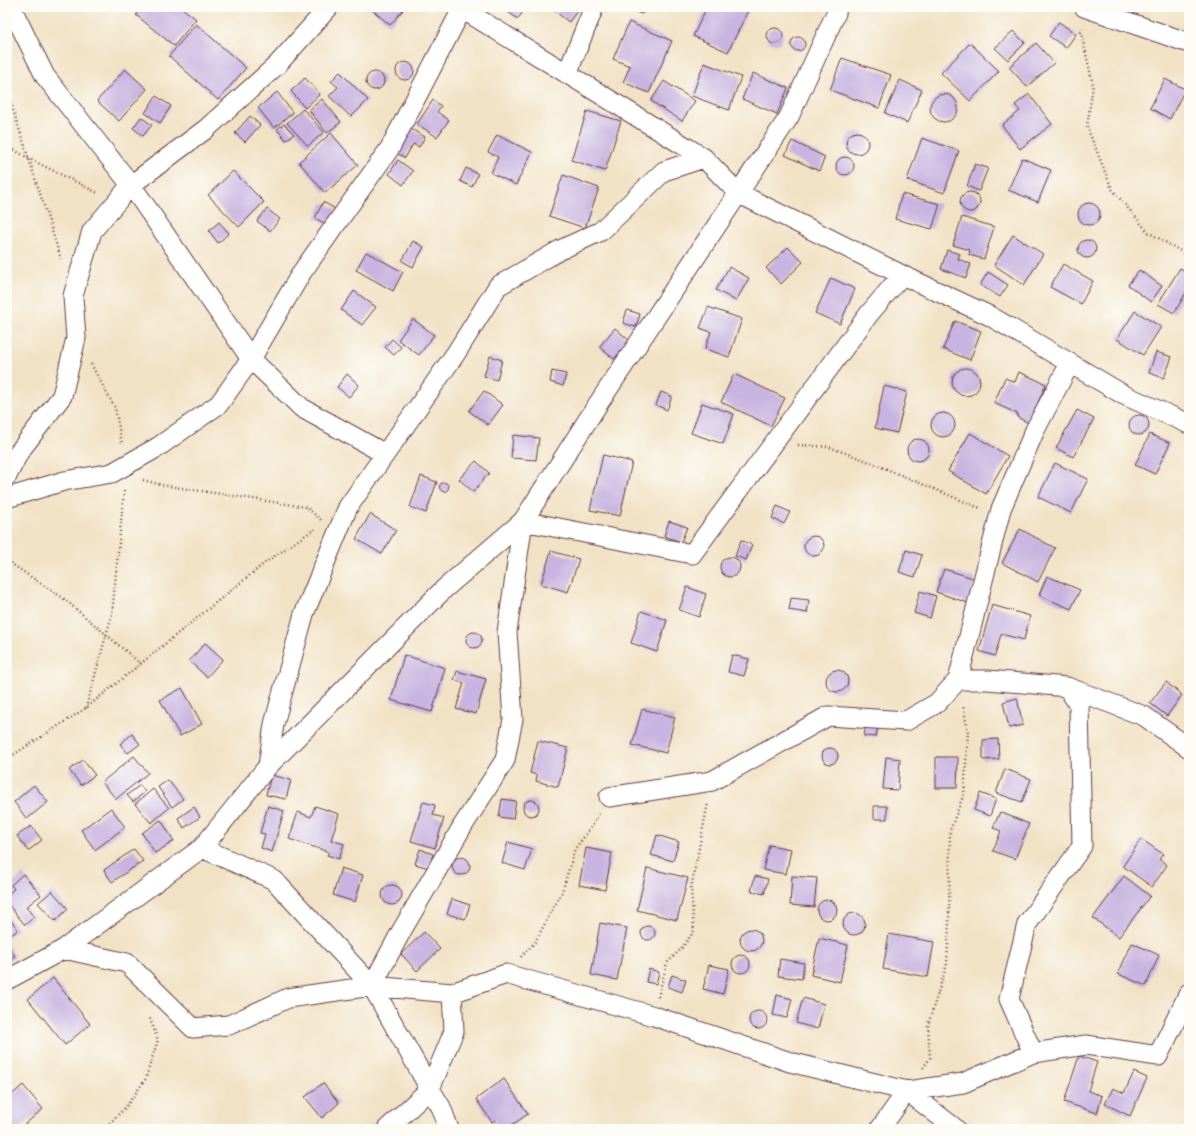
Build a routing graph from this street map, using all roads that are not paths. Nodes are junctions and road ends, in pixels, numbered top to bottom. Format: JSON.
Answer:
{"nodes":[{"id":1,"x":11,"y":7,"type":"edge"},
{"id":2,"x":329,"y":7,"type":"edge"},
{"id":3,"x":594,"y":7,"type":"edge"},
{"id":4,"x":837,"y":7,"type":"edge"},
{"id":5,"x":1093,"y":7,"type":"edge"},
{"id":6,"x":462,"y":8,"type":"edge"},
{"id":7,"x":1189,"y":43,"type":"edge"},
{"id":8,"x":567,"y":74,"type":"junction"},
{"id":9,"x":704,"y":158,"type":"junction"},
{"id":10,"x":131,"y":185,"type":"junction"},
{"id":11,"x":738,"y":193,"type":"junction"},
{"id":12,"x":902,"y":275,"type":"junction"},
{"id":13,"x":251,"y":359,"type":"junction"},
{"id":14,"x":1070,"y":363,"type":"junction"},
{"id":15,"x":1189,"y":424,"type":"edge"},
{"id":16,"x":385,"y":454,"type":"junction"},
{"id":17,"x":7,"y":476,"type":"edge"},
{"id":18,"x":7,"y":498,"type":"edge"},
{"id":19,"x":523,"y":521,"type":"junction"},
{"id":20,"x":958,"y":680,"type":"junction"},
{"id":21,"x":1067,"y":687,"type":"junction"},
{"id":22,"x":1189,"y":748,"type":"edge"},
{"id":23,"x":268,"y":766,"type":"junction"},
{"id":24,"x":609,"y":797,"type":"road end"},
{"id":25,"x":202,"y":848,"type":"junction"},
{"id":26,"x":64,"y":949,"type":"junction"},
{"id":27,"x":7,"y":980,"type":"edge"},
{"id":28,"x":372,"y":986,"type":"junction"},
{"id":29,"x":452,"y":993,"type":"junction"},
{"id":30,"x":1189,"y":993,"type":"edge"},
{"id":31,"x":1033,"y":1054,"type":"junction"},
{"id":32,"x":430,"y":1089,"type":"junction"},
{"id":33,"x":907,"y":1091,"type":"junction"},
{"id":34,"x":387,"y":1129,"type":"edge"},
{"id":35,"x":449,"y":1129,"type":"edge"},
{"id":36,"x":880,"y":1129,"type":"edge"},
{"id":37,"x":956,"y":1129,"type":"edge"}],
"edges":[{"from":1,"to":10,"type":"street"},
{"from":2,"to":10,"type":"street"},
{"from":3,"to":8,"type":"street"},
{"from":4,"to":11,"type":"street"},
{"from":5,"to":7,"type":"street"},
{"from":6,"to":8,"type":"street"},
{"from":6,"to":13,"type":"street"},
{"from":8,"to":9,"type":"street"},
{"from":9,"to":11,"type":"street"},
{"from":9,"to":16,"type":"street"},
{"from":10,"to":13,"type":"street"},
{"from":10,"to":17,"type":"street"},
{"from":11,"to":12,"type":"street"},
{"from":11,"to":19,"type":"street"},
{"from":12,"to":14,"type":"street"},
{"from":12,"to":19,"type":"street"},
{"from":13,"to":16,"type":"street"},
{"from":13,"to":18,"type":"street"},
{"from":14,"to":15,"type":"street"},
{"from":14,"to":20,"type":"street"},
{"from":16,"to":23,"type":"street"},
{"from":19,"to":23,"type":"street"},
{"from":19,"to":28,"type":"street"},
{"from":20,"to":21,"type":"street"},
{"from":20,"to":24,"type":"street"},
{"from":21,"to":22,"type":"street"},
{"from":21,"to":31,"type":"street"},
{"from":23,"to":25,"type":"street"},
{"from":25,"to":26,"type":"street"},
{"from":25,"to":28,"type":"street"},
{"from":26,"to":27,"type":"street"},
{"from":26,"to":28,"type":"street"},
{"from":28,"to":29,"type":"street"},
{"from":28,"to":32,"type":"street"},
{"from":29,"to":32,"type":"street"},
{"from":29,"to":33,"type":"street"},
{"from":30,"to":31,"type":"street"},
{"from":31,"to":33,"type":"street"},
{"from":32,"to":34,"type":"street"},
{"from":32,"to":35,"type":"street"},
{"from":33,"to":36,"type":"street"},
{"from":33,"to":37,"type":"street"}]}
